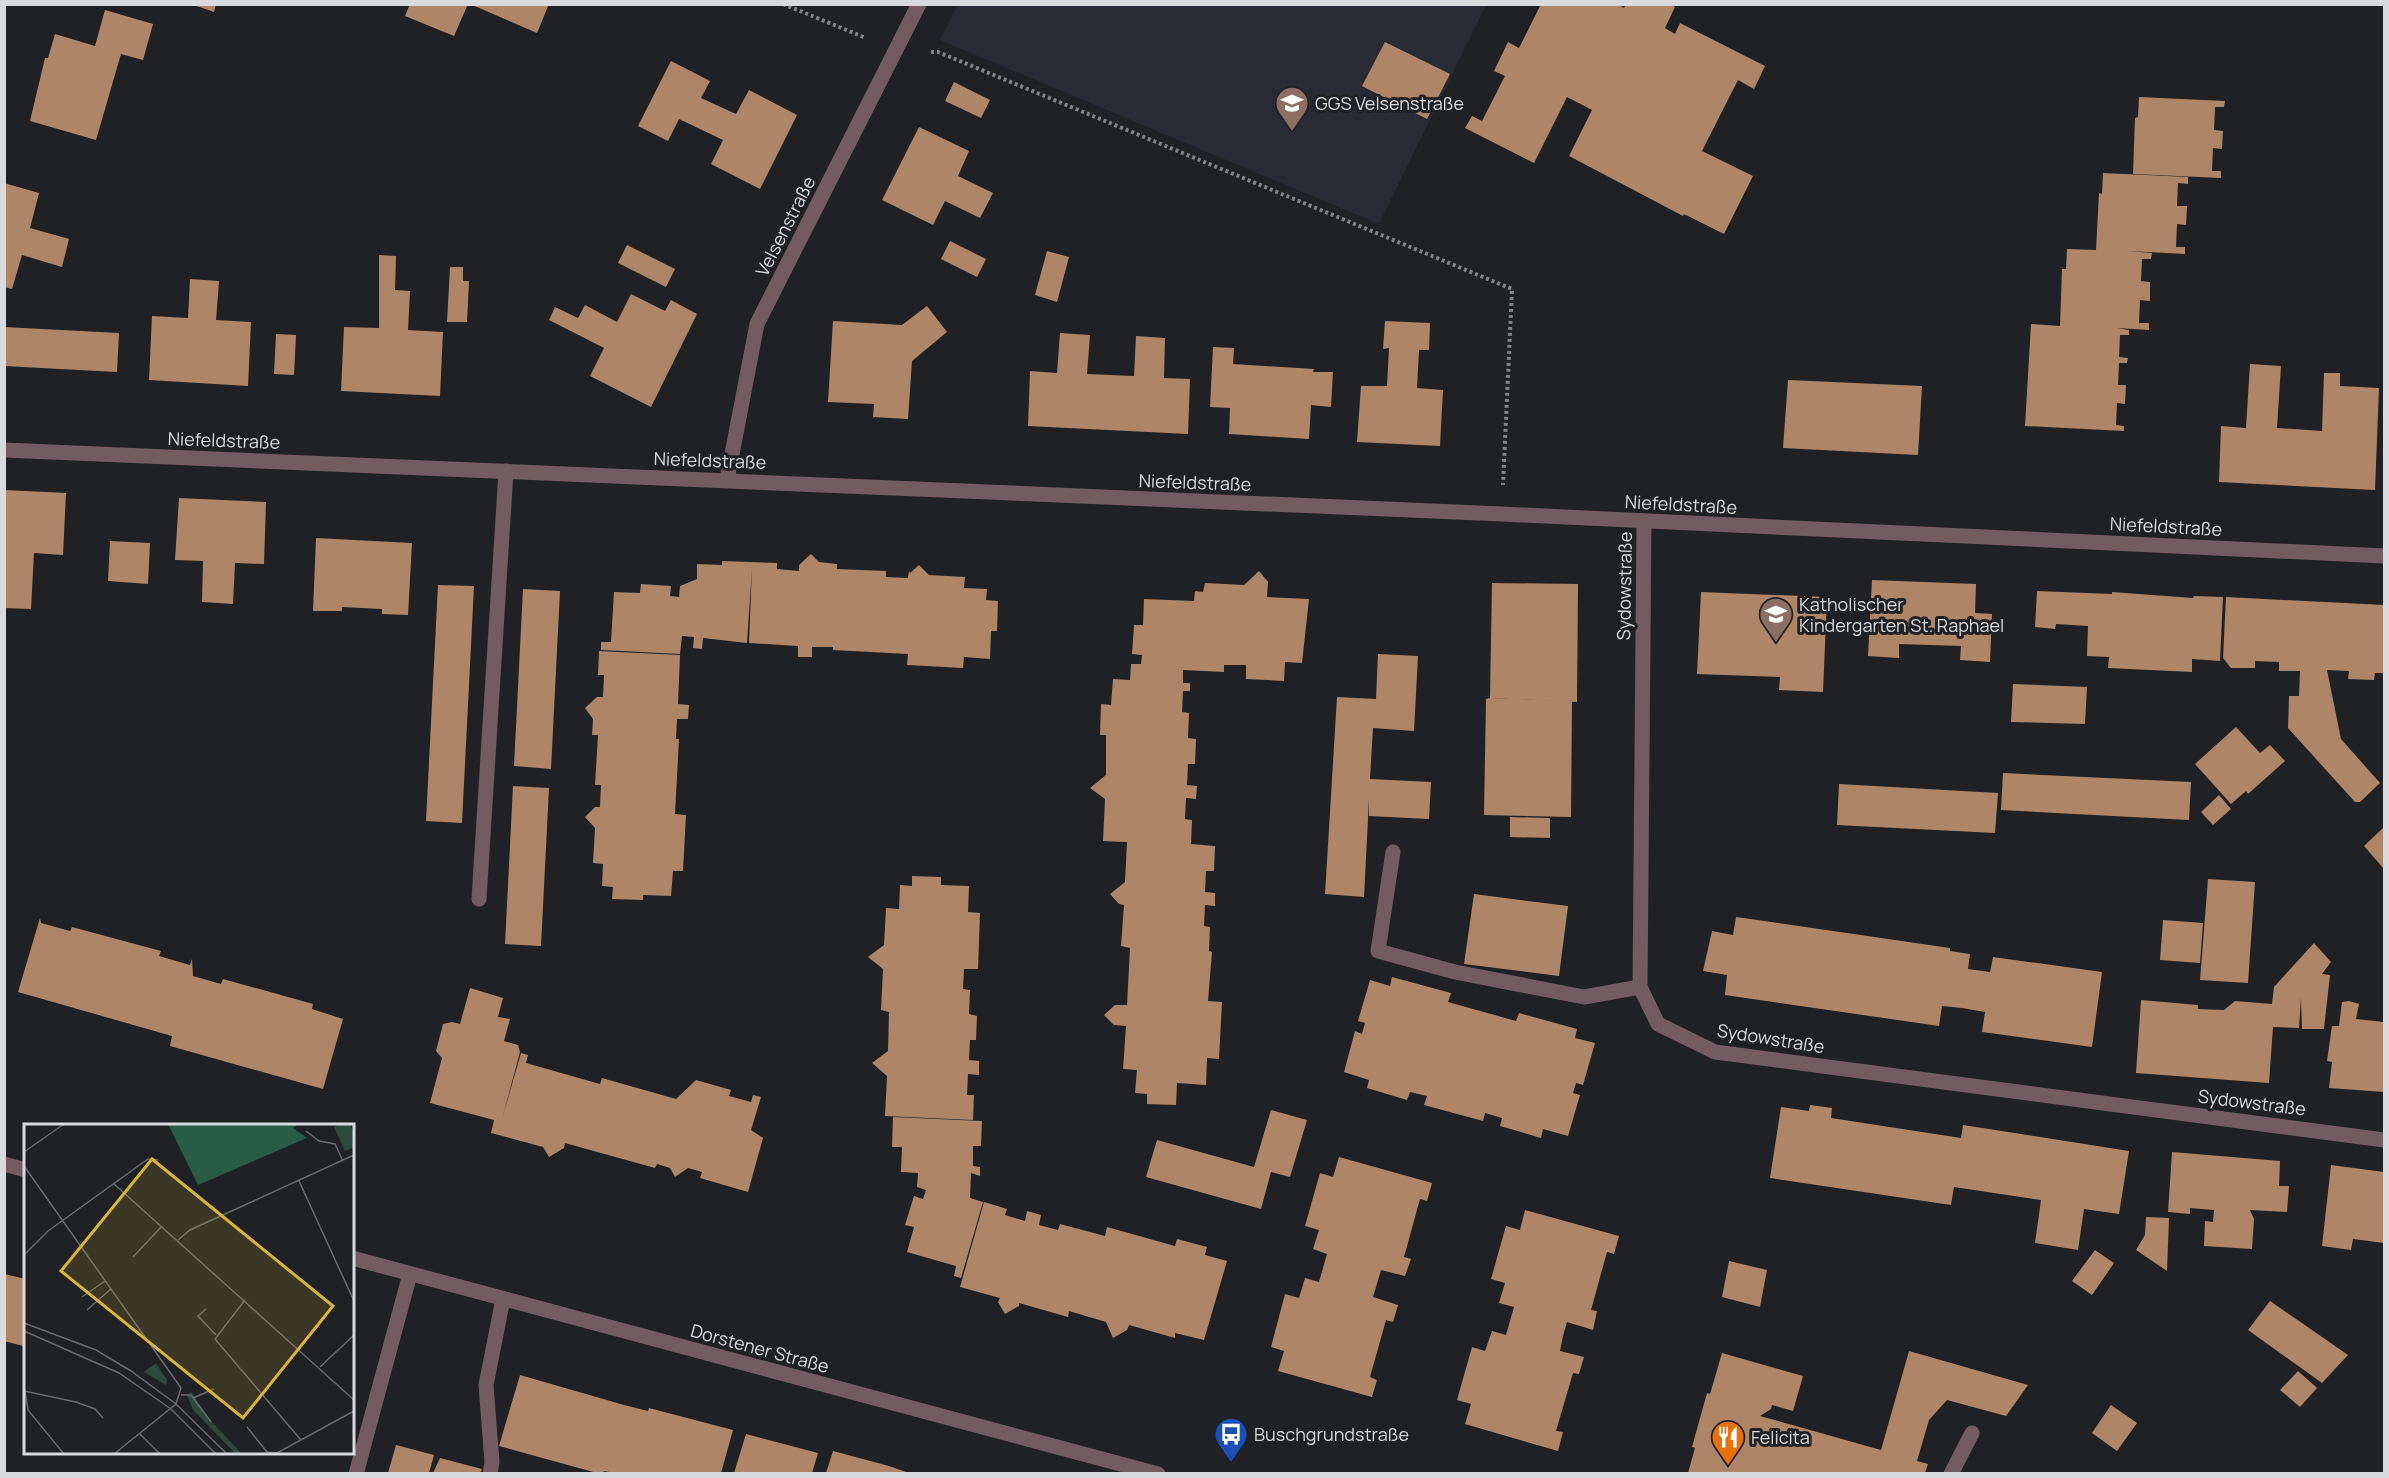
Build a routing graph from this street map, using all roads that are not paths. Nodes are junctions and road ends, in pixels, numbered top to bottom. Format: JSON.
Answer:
{"nodes":[{"id":1,"x":919,"y":4,"type":"edge"},
{"id":2,"x":4,"y":450,"type":"edge"},
{"id":3,"x":506,"y":471,"type":"junction"},
{"id":4,"x":727,"y":480,"type":"junction"},
{"id":5,"x":1644,"y":522,"type":"junction"},
{"id":6,"x":2385,"y":556,"type":"edge"},
{"id":7,"x":1393,"y":852,"type":"dead end"},
{"id":8,"x":479,"y":899,"type":"dead end"},
{"id":9,"x":1640,"y":987,"type":"junction"},
{"id":10,"x":2385,"y":1140,"type":"edge"},
{"id":11,"x":4,"y":1164,"type":"edge"},
{"id":12,"x":24,"y":1169,"type":"edge"},
{"id":13,"x":354,"y":1259,"type":"edge"},
{"id":14,"x":410,"y":1274,"type":"junction"},
{"id":15,"x":503,"y":1299,"type":"junction"},
{"id":16,"x":1972,"y":1433,"type":"dead end"},
{"id":17,"x":356,"y":1473,"type":"edge"},
{"id":18,"x":490,"y":1473,"type":"edge"},
{"id":19,"x":1158,"y":1473,"type":"edge"},
{"id":20,"x":1951,"y":1473,"type":"edge"}],
"edges":[{"from":1,"to":4,"type":"street","name":"Velsenstraße"},
{"from":2,"to":3,"type":"street","name":"Niefeldstraße"},
{"from":3,"to":4,"type":"street","name":"Niefeldstraße"},
{"from":3,"to":8,"type":"street"},
{"from":4,"to":5,"type":"street","name":"Niefeldstraße"},
{"from":5,"to":6,"type":"street","name":"Niefeldstraße"},
{"from":5,"to":9,"type":"street","name":"Sydowstraße"},
{"from":7,"to":9,"type":"street"},
{"from":9,"to":10,"type":"street","name":"Sydowstraße"},
{"from":11,"to":12,"type":"street"},
{"from":13,"to":14,"type":"street","name":"Dorstener Straße"},
{"from":14,"to":15,"type":"street","name":"Dorstener Straße"},
{"from":14,"to":17,"type":"street"},
{"from":15,"to":18,"type":"street"},
{"from":15,"to":19,"type":"street","name":"Dorstener Straße"},
{"from":16,"to":20,"type":"street"}]}
